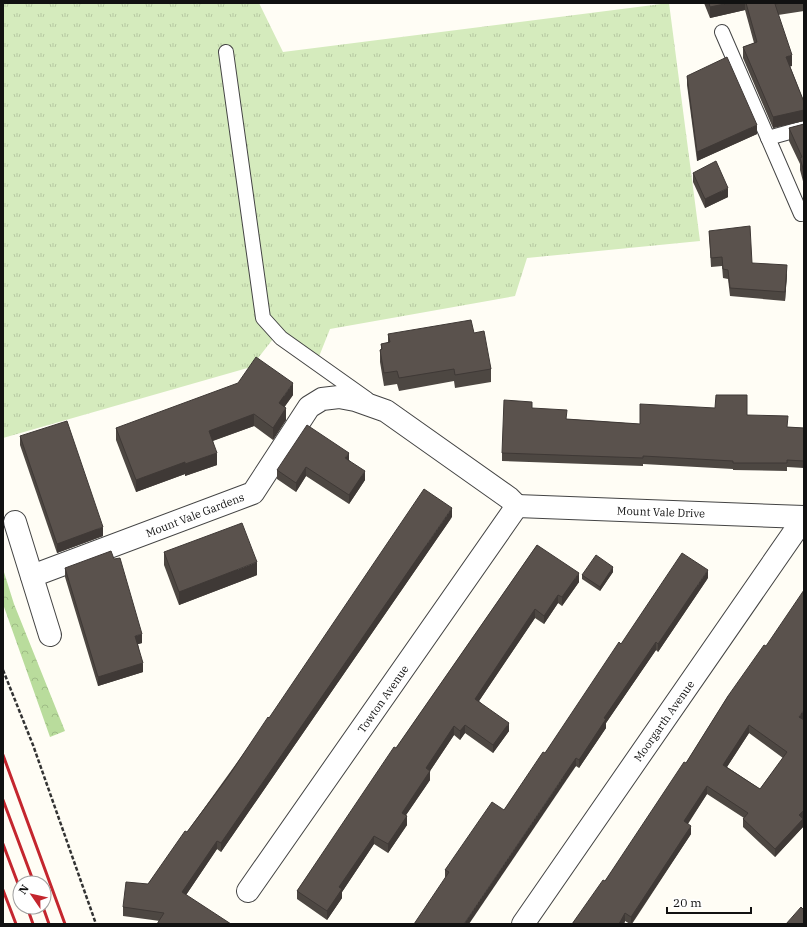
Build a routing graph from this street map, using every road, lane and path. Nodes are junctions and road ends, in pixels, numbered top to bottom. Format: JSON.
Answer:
{"nodes":[{"id":1,"x":722,"y":32,"type":"dead end"},
{"id":2,"x":226,"y":52,"type":"dead end"},
{"id":3,"x":804,"y":128,"type":"edge"},
{"id":4,"x":768,"y":138,"type":"junction"},
{"id":5,"x":801,"y":214,"type":"dead end"},
{"id":6,"x":386,"y":411,"type":"junction"},
{"id":7,"x":517,"y":506,"type":"junction"},
{"id":8,"x":804,"y":518,"type":"edge"},
{"id":9,"x":16,"y":522,"type":"dead end"},
{"id":10,"x":32,"y":576,"type":"junction"},
{"id":11,"x":50,"y":635,"type":"dead end"},
{"id":12,"x":3,"y":670,"type":"edge"},
{"id":13,"x":248,"y":891,"type":"dead end"},
{"id":14,"x":96,"y":924,"type":"edge"},
{"id":15,"x":523,"y":924,"type":"edge"}],
"edges":[{"from":1,"to":4,"type":"lane"},
{"from":2,"to":6,"type":"lane"},
{"from":3,"to":4,"type":"lane"},
{"from":4,"to":5,"type":"lane"},
{"from":6,"to":7,"type":"street","name":"Mount Vale Gardens"},
{"from":6,"to":10,"type":"street","name":"Mount Vale Gardens"},
{"from":7,"to":8,"type":"street","name":"Mount Vale Drive"},
{"from":7,"to":13,"type":"street","name":"Towton Avenue"},
{"from":8,"to":15,"type":"street","name":"Moorgarth Avenue"},
{"from":9,"to":10,"type":"street"},
{"from":10,"to":11,"type":"street"},
{"from":12,"to":14,"type":"path"}]}
